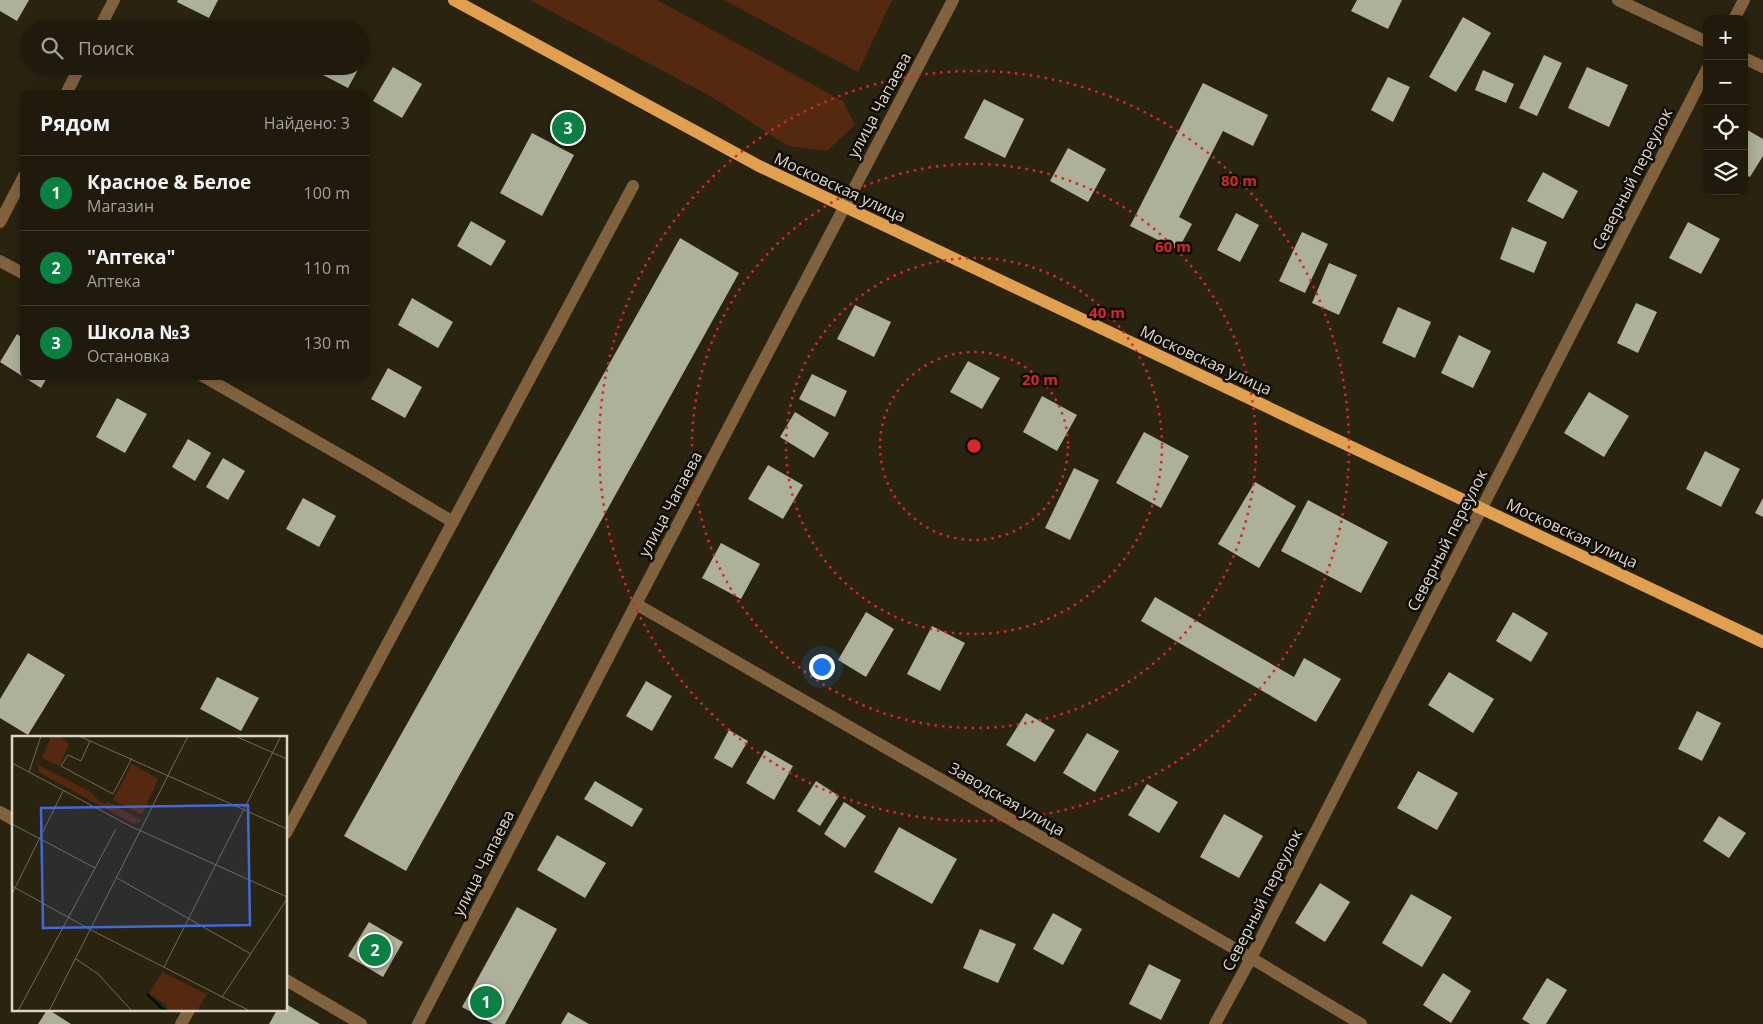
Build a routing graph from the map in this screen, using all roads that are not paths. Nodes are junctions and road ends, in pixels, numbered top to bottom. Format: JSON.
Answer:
{"nodes":[{"id":1,"x":114,"y":0,"type":"edge"},
{"id":2,"x":454,"y":0,"type":"edge"},
{"id":3,"x":953,"y":0,"type":"edge"},
{"id":4,"x":1618,"y":0,"type":"edge"},
{"id":5,"x":1744,"y":0,"type":"edge"},
{"id":6,"x":1736,"y":15,"type":"edge"},
{"id":7,"x":104,"y":20,"type":"edge"},
{"id":8,"x":1703,"y":40,"type":"edge"},
{"id":9,"x":1748,"y":60,"type":"edge"},
{"id":10,"x":1763,"y":67,"type":"edge"},
{"id":11,"x":76,"y":75,"type":"edge"},
{"id":12,"x":1703,"y":77,"type":"edge"},
{"id":13,"x":68,"y":90,"type":"edge"},
{"id":14,"x":20,"y":184,"type":"edge"},
{"id":15,"x":633,"y":186,"type":"dead end"},
{"id":16,"x":845,"y":207,"type":"junction"},
{"id":17,"x":0,"y":222,"type":"edge"},
{"id":18,"x":0,"y":261,"type":"edge"},
{"id":19,"x":20,"y":272,"type":"edge"},
{"id":20,"x":210,"y":380,"type":"edge"},
{"id":21,"x":1482,"y":508,"type":"junction"},
{"id":22,"x":453,"y":522,"type":"junction"},
{"id":23,"x":636,"y":604,"type":"junction"},
{"id":24,"x":1763,"y":642,"type":"edge"},
{"id":25,"x":0,"y":812,"type":"edge"},
{"id":26,"x":12,"y":819,"type":"edge"},
{"id":27,"x":288,"y":829,"type":"edge"},
{"id":28,"x":1251,"y":958,"type":"junction"},
{"id":29,"x":288,"y":981,"type":"edge"},
{"id":30,"x":188,"y":1012,"type":"edge"},
{"id":31,"x":181,"y":1024,"type":"edge"},
{"id":32,"x":361,"y":1024,"type":"edge"},
{"id":33,"x":418,"y":1024,"type":"edge"},
{"id":34,"x":1215,"y":1024,"type":"edge"},
{"id":35,"x":1361,"y":1024,"type":"edge"}],
"edges":[{"from":1,"to":7,"type":"street"},
{"from":2,"to":16,"type":"main road","name":"Московская улица"},
{"from":3,"to":16,"type":"street","name":"улица Чапаева"},
{"from":4,"to":8,"type":"street"},
{"from":5,"to":6,"type":"street"},
{"from":9,"to":10,"type":"street"},
{"from":11,"to":13,"type":"street"},
{"from":12,"to":21,"type":"street","name":"Северный переулок"},
{"from":14,"to":17,"type":"street"},
{"from":15,"to":22,"type":"street"},
{"from":16,"to":21,"type":"main road","name":"Московская улица"},
{"from":16,"to":23,"type":"street","name":"улица Чапаева"},
{"from":18,"to":19,"type":"street"},
{"from":20,"to":22,"type":"street"},
{"from":21,"to":24,"type":"main road","name":"Московская улица"},
{"from":21,"to":28,"type":"street","name":"Северный переулок"},
{"from":22,"to":27,"type":"street"},
{"from":23,"to":28,"type":"street","name":"Заводская улица"},
{"from":23,"to":33,"type":"street","name":"улица Чапаева"},
{"from":25,"to":26,"type":"street"},
{"from":28,"to":34,"type":"street","name":"Северный переулок"},
{"from":28,"to":35,"type":"street","name":"Заводская улица"},
{"from":29,"to":32,"type":"street"},
{"from":30,"to":31,"type":"street"}]}
